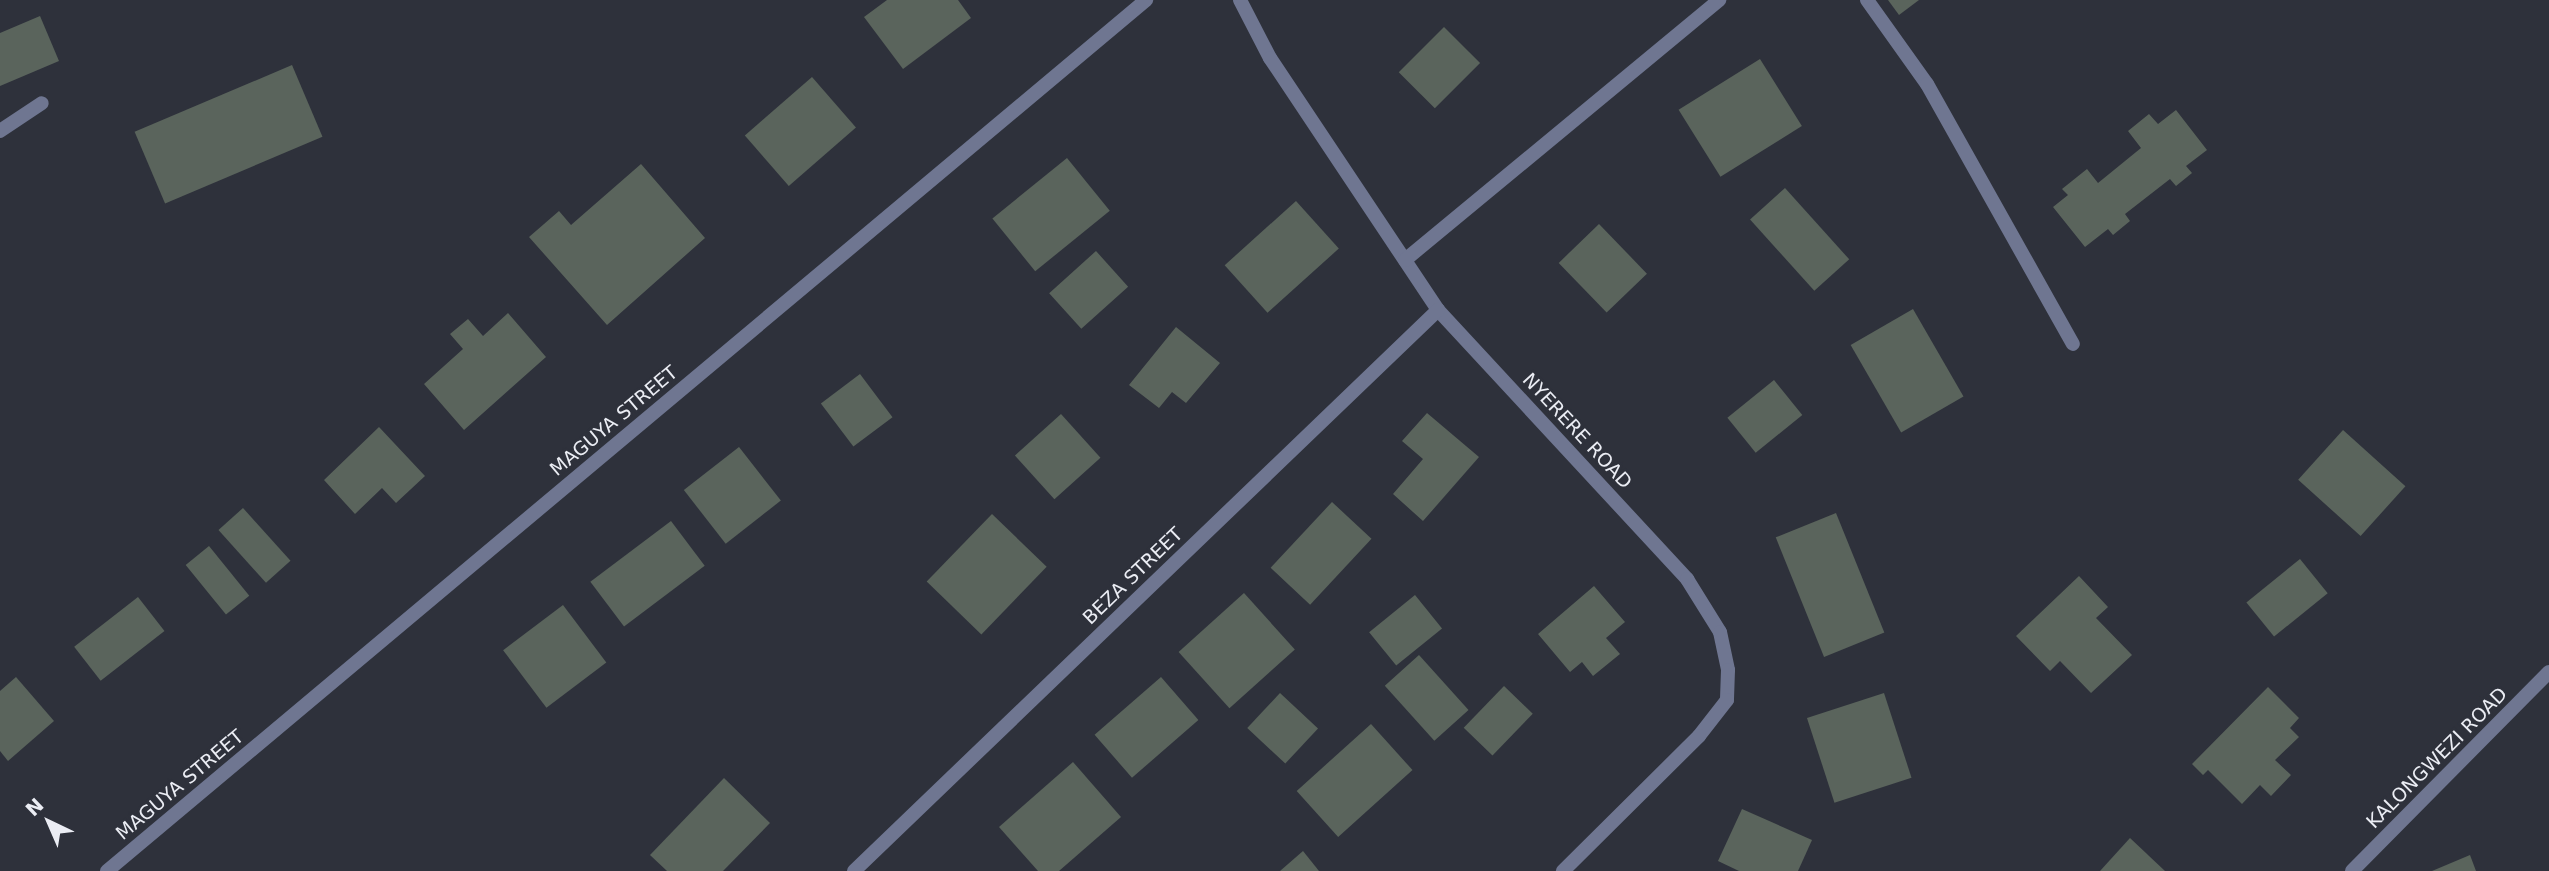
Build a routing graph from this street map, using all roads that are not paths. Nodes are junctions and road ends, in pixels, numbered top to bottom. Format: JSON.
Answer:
{"nodes":[{"id":1,"x":1146,"y":0,"type":"edge"},
{"id":2,"x":1240,"y":0,"type":"edge"},
{"id":3,"x":1719,"y":0,"type":"edge"},
{"id":4,"x":1867,"y":0,"type":"edge"},
{"id":5,"x":42,"y":103,"type":"dead end"},
{"id":6,"x":0,"y":131,"type":"edge"},
{"id":7,"x":1405,"y":260,"type":"junction"},
{"id":8,"x":1438,"y":310,"type":"junction"},
{"id":9,"x":2073,"y":344,"type":"dead end"},
{"id":10,"x":2549,"y":672,"type":"edge"},
{"id":11,"x":107,"y":871,"type":"edge"},
{"id":12,"x":854,"y":871,"type":"edge"},
{"id":13,"x":1563,"y":871,"type":"edge"},
{"id":14,"x":2352,"y":871,"type":"edge"}],
"edges":[{"from":1,"to":11,"type":"street","name":"MAGUYA STREET"},
{"from":2,"to":7,"type":"street","name":"NYERERE ROAD"},
{"from":3,"to":7,"type":"street"},
{"from":4,"to":9,"type":"street"},
{"from":5,"to":6,"type":"street"},
{"from":7,"to":8,"type":"street","name":"NYERERE ROAD"},
{"from":8,"to":12,"type":"street","name":"BEZA STREET"},
{"from":8,"to":13,"type":"street","name":"NYERERE ROAD"},
{"from":10,"to":14,"type":"street","name":"KALONGWEZI ROAD"}]}
